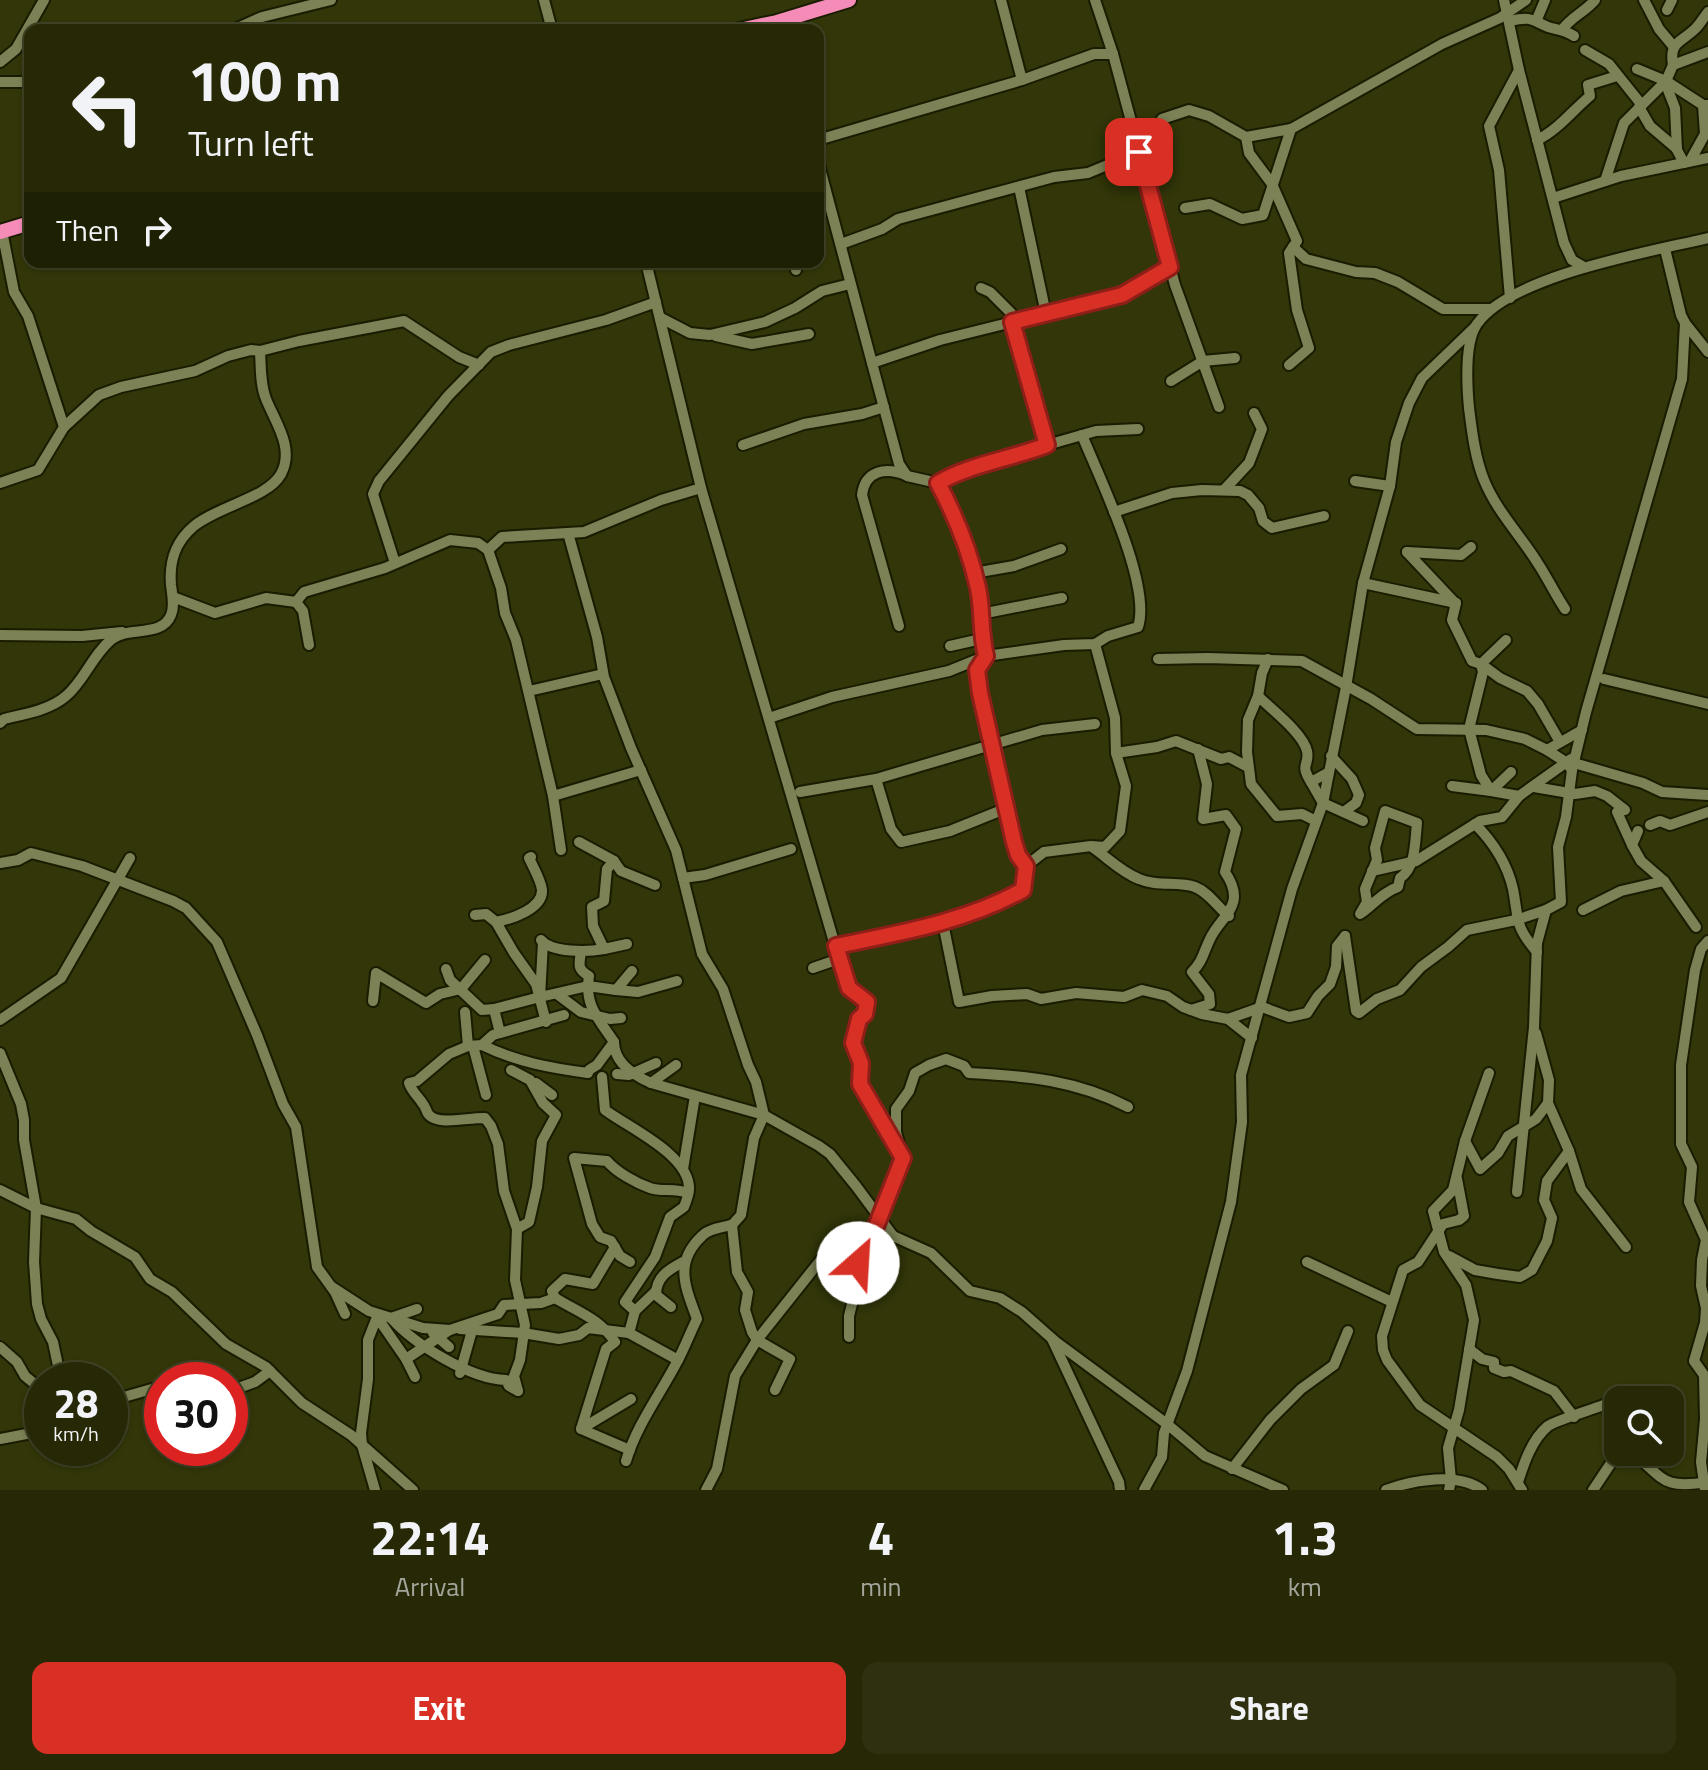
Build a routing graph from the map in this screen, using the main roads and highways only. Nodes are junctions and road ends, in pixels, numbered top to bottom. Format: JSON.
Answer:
{"nodes":[{"id":1,"x":849,"y":0,"type":"edge"},
{"id":2,"x":813,"y":5,"type":"edge"},
{"id":3,"x":781,"y":24,"type":"edge"},
{"id":4,"x":24,"y":225,"type":"edge"},
{"id":5,"x":1,"y":231,"type":"edge"}],
"edges":[{"from":1,"to":2,"type":"highway"},
{"from":2,"to":3,"type":"highway"},
{"from":4,"to":5,"type":"highway"}]}
